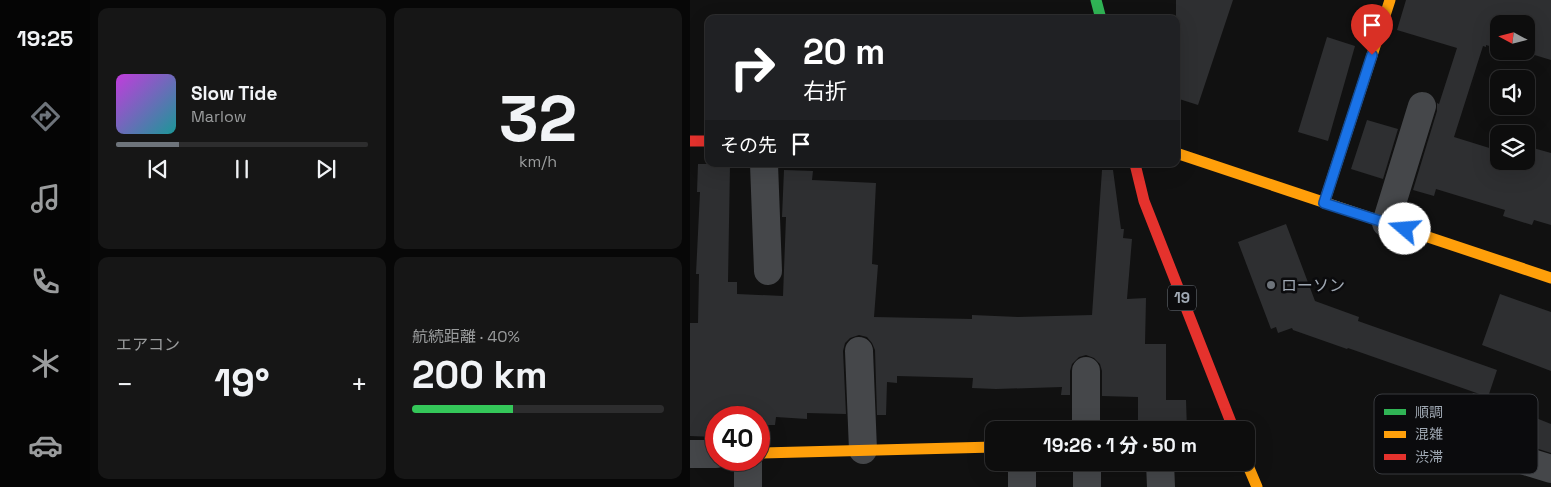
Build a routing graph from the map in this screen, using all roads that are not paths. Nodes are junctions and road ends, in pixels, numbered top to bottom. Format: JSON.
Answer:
{"nodes":[{"id":1,"x":1096,"y":0,"type":"edge"},
{"id":2,"x":1390,"y":0,"type":"edge"},
{"id":3,"x":1100,"y":15,"type":"edge"},
{"id":4,"x":1422,"y":106,"type":"dead end"},
{"id":5,"x":690,"y":141,"type":"edge"},
{"id":6,"x":705,"y":141,"type":"edge"},
{"id":7,"x":1180,"y":154,"type":"edge"},
{"id":8,"x":764,"y":167,"type":"edge"},
{"id":9,"x":1136,"y":167,"type":"edge"},
{"id":10,"x":1324,"y":203,"type":"junction"},
{"id":11,"x":1386,"y":223,"type":"junction"},
{"id":12,"x":768,"y":271,"type":"dead end"},
{"id":13,"x":1551,"y":278,"type":"edge"},
{"id":14,"x":859,"y":351,"type":"dead end"},
{"id":15,"x":1086,"y":371,"type":"dead end"},
{"id":16,"x":1086,"y":421,"type":"edge"},
{"id":17,"x":1230,"y":421,"type":"edge"},
{"id":18,"x":985,"y":447,"type":"edge"},
{"id":19,"x":863,"y":450,"type":"junction"},
{"id":20,"x":770,"y":452,"type":"edge"},
{"id":21,"x":690,"y":454,"type":"edge"},
{"id":22,"x":705,"y":454,"type":"edge"},
{"id":23,"x":1538,"y":465,"type":"edge"},
{"id":24,"x":1551,"y":469,"type":"edge"},
{"id":25,"x":748,"y":471,"type":"edge"},
{"id":26,"x":1022,"y":471,"type":"edge"},
{"id":27,"x":1087,"y":471,"type":"edge"},
{"id":28,"x":1160,"y":471,"type":"edge"},
{"id":29,"x":1250,"y":471,"type":"edge"},
{"id":30,"x":748,"y":487,"type":"edge"},
{"id":31,"x":1022,"y":487,"type":"edge"},
{"id":32,"x":1087,"y":487,"type":"edge"},
{"id":33,"x":1161,"y":487,"type":"edge"},
{"id":34,"x":1257,"y":487,"type":"edge"}],
"edges":[{"from":1,"to":3,"type":"street"},
{"from":2,"to":10,"type":"street"},
{"from":4,"to":11,"type":"street"},
{"from":5,"to":6,"type":"street"},
{"from":7,"to":10,"type":"street"},
{"from":8,"to":12,"type":"street"},
{"from":9,"to":17,"type":"street","number":"19"},
{"from":10,"to":11,"type":"street"},
{"from":11,"to":13,"type":"street"},
{"from":14,"to":19,"type":"street"},
{"from":15,"to":16,"type":"street"},
{"from":18,"to":19,"type":"street"},
{"from":19,"to":20,"type":"street"},
{"from":21,"to":22,"type":"street"},
{"from":23,"to":24,"type":"street"},
{"from":25,"to":30,"type":"street"},
{"from":26,"to":31,"type":"street"},
{"from":27,"to":32,"type":"street"},
{"from":28,"to":33,"type":"street"},
{"from":29,"to":34,"type":"street"}]}
